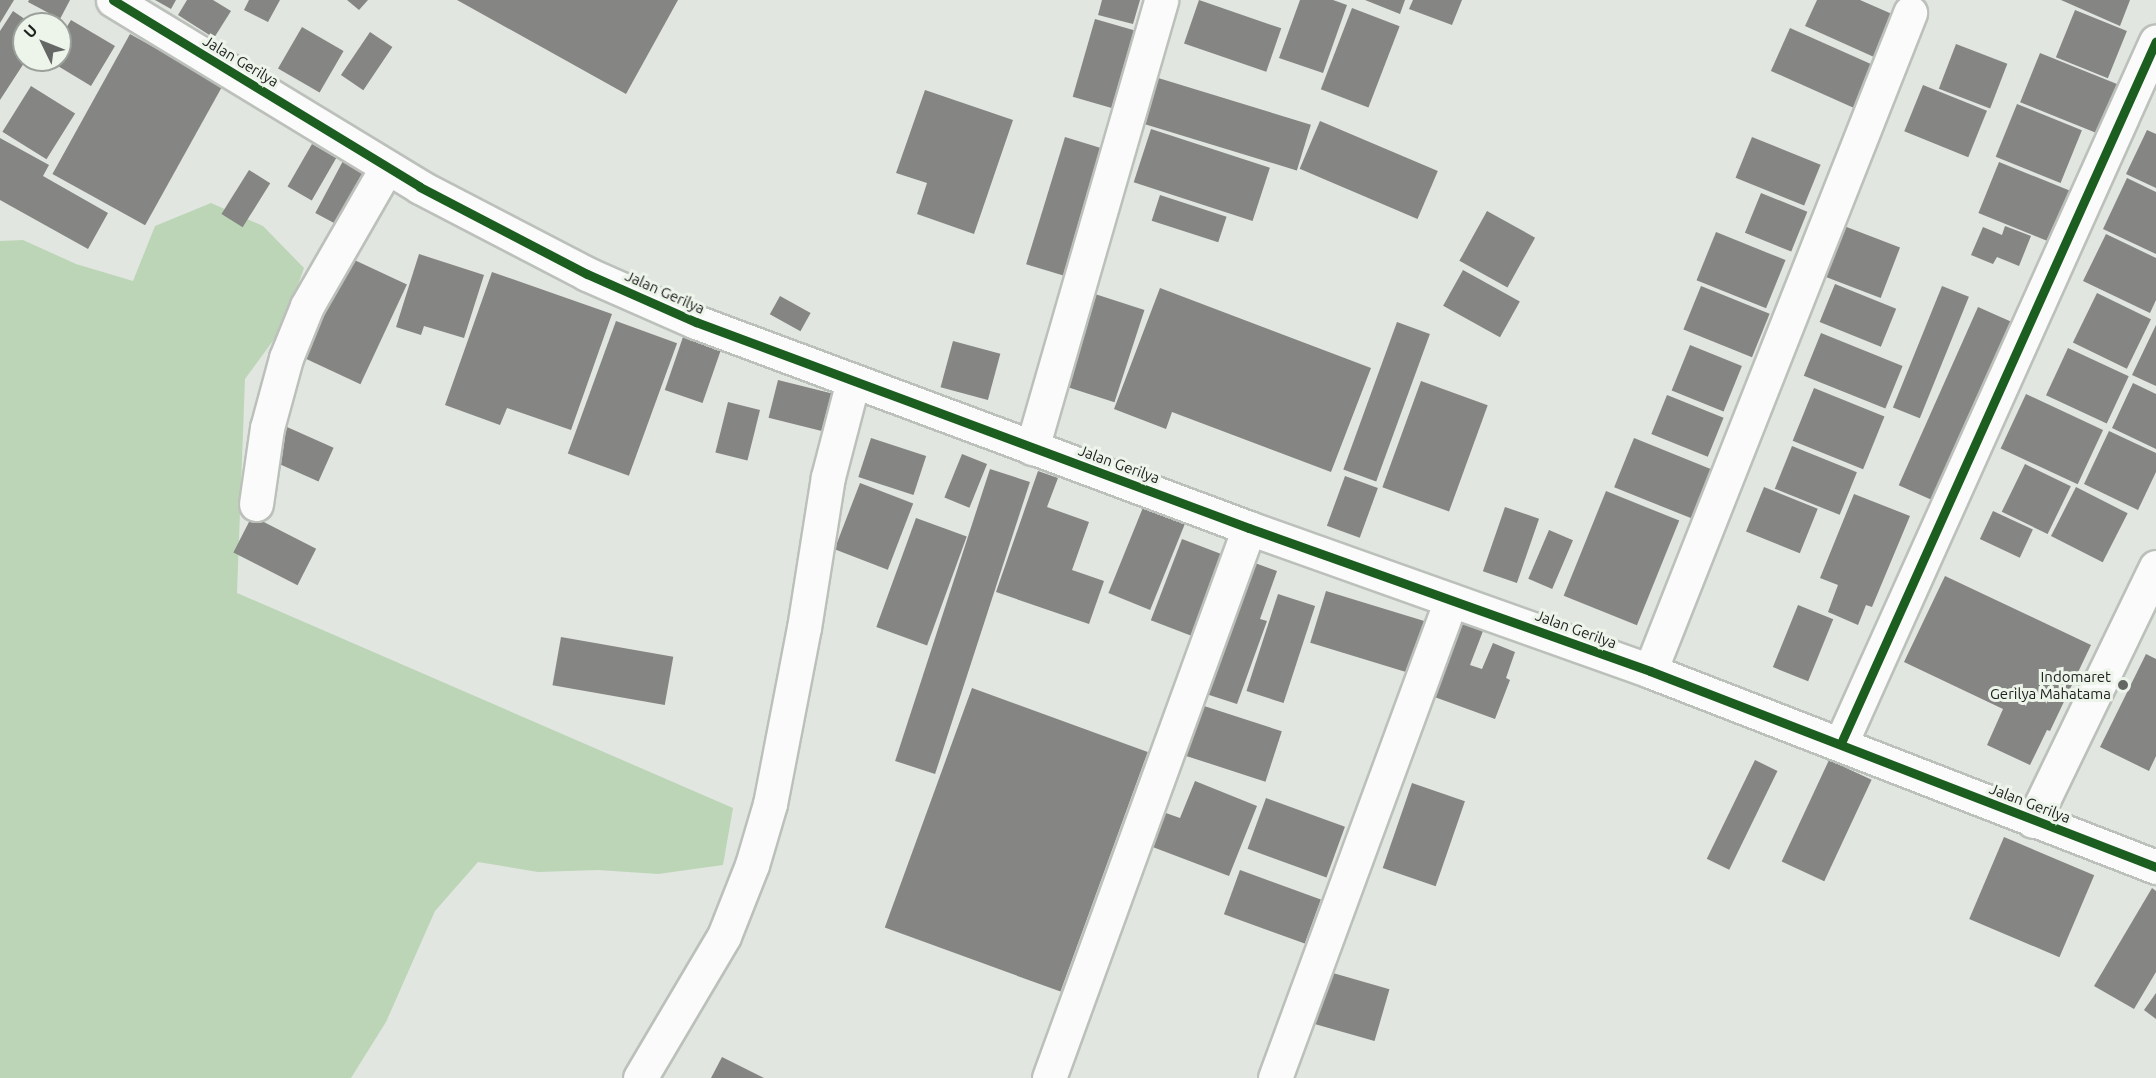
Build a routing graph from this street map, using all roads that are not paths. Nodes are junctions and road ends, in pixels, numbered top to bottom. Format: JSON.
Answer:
{"nodes":[{"id":1,"x":113,"y":0,"type":"edge"},
{"id":2,"x":1161,"y":0,"type":"edge"},
{"id":3,"x":1910,"y":13,"type":"dead end"},
{"id":4,"x":2156,"y":40,"type":"edge"},
{"id":5,"x":387,"y":168,"type":"junction"},
{"id":6,"x":853,"y":381,"type":"junction"},
{"id":7,"x":1032,"y":448,"type":"junction"},
{"id":8,"x":256,"y":504,"type":"dead end"},
{"id":9,"x":1249,"y":528,"type":"junction"},
{"id":10,"x":2156,"y":567,"type":"edge"},
{"id":11,"x":1451,"y":600,"type":"junction"},
{"id":12,"x":1650,"y":671,"type":"junction"},
{"id":13,"x":1841,"y":743,"type":"junction"},
{"id":14,"x":2032,"y":821,"type":"junction"},
{"id":15,"x":2156,"y":867,"type":"edge"},
{"id":16,"x":640,"y":1078,"type":"edge"},
{"id":17,"x":1049,"y":1078,"type":"edge"},
{"id":18,"x":1275,"y":1078,"type":"edge"}],
"edges":[{"from":1,"to":5,"type":"street","name":"Jalan Gerilya"},
{"from":2,"to":7,"type":"street"},
{"from":3,"to":12,"type":"street"},
{"from":4,"to":13,"type":"street"},
{"from":5,"to":6,"type":"street","name":"Jalan Gerilya"},
{"from":5,"to":8,"type":"street"},
{"from":6,"to":7,"type":"street","name":"Jalan Gerilya"},
{"from":6,"to":16,"type":"street"},
{"from":7,"to":9,"type":"street","name":"Jalan Gerilya"},
{"from":9,"to":11,"type":"street","name":"Jalan Gerilya"},
{"from":9,"to":17,"type":"street"},
{"from":10,"to":14,"type":"street"},
{"from":11,"to":12,"type":"street","name":"Jalan Gerilya"},
{"from":11,"to":18,"type":"street"},
{"from":12,"to":13,"type":"street","name":"Jalan Gerilya"},
{"from":13,"to":14,"type":"street","name":"Jalan Gerilya"},
{"from":14,"to":15,"type":"street","name":"Jalan Gerilya"}]}
